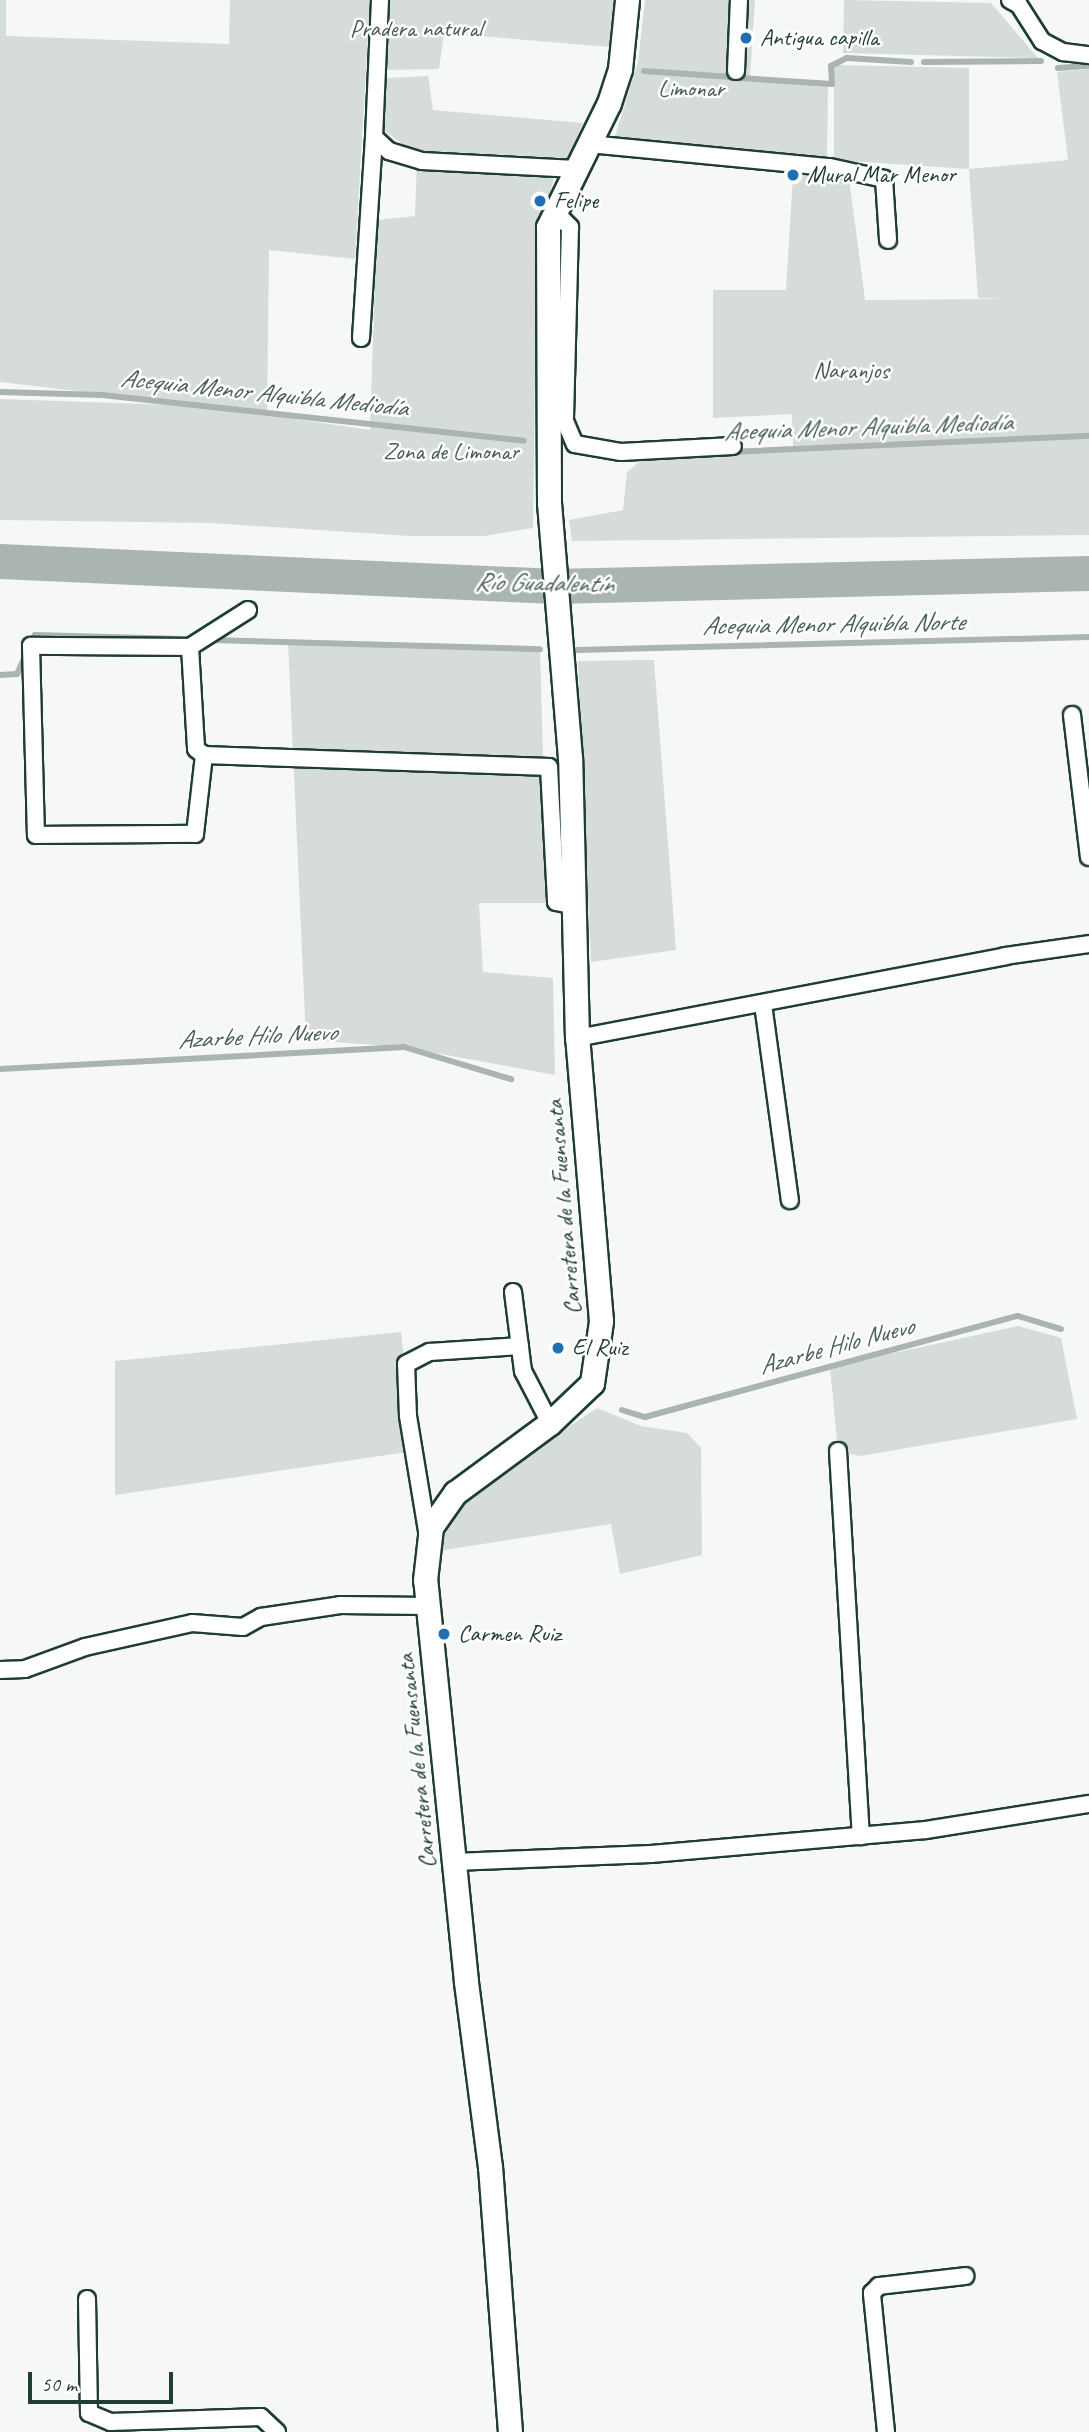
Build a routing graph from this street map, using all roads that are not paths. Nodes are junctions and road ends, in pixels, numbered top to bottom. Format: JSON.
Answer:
{"nodes":[{"id":1,"x":380,"y":0,"type":"edge"},
{"id":2,"x":627,"y":0,"type":"edge"},
{"id":3,"x":739,"y":0,"type":"edge"},
{"id":4,"x":1010,"y":0,"type":"edge"},
{"id":5,"x":1030,"y":0,"type":"edge"},
{"id":6,"x":1029,"y":20,"type":"junction"},
{"id":7,"x":1089,"y":55,"type":"edge"},
{"id":8,"x":736,"y":71,"type":"dead end"},
{"id":9,"x":373,"y":137,"type":"junction"},
{"id":10,"x":589,"y":144,"type":"junction"},
{"id":11,"x":576,"y":169,"type":"junction"},
{"id":12,"x":554,"y":211,"type":"junction"},
{"id":13,"x":888,"y":240,"type":"dead end"},
{"id":14,"x":361,"y":338,"type":"dead end"},
{"id":15,"x":733,"y":446,"type":"dead end"},
{"id":16,"x":248,"y":610,"type":"dead end"},
{"id":17,"x":190,"y":647,"type":"junction"},
{"id":18,"x":1072,"y":715,"type":"dead end"},
{"id":19,"x":204,"y":755,"type":"junction"},
{"id":20,"x":1089,"y":857,"type":"edge"},
{"id":21,"x":572,"y":905,"type":"junction"},
{"id":22,"x":1089,"y":944,"type":"edge"},
{"id":23,"x":763,"y":1004,"type":"junction"},
{"id":24,"x":577,"y":1038,"type":"junction"},
{"id":25,"x":790,"y":1200,"type":"dead end"},
{"id":26,"x":513,"y":1292,"type":"dead end"},
{"id":27,"x":520,"y":1346,"type":"junction"},
{"id":28,"x":550,"y":1423,"type":"junction"},
{"id":29,"x":838,"y":1451,"type":"dead end"},
{"id":30,"x":429,"y":1546,"type":"junction"},
{"id":31,"x":428,"y":1606,"type":"junction"},
{"id":32,"x":0,"y":1670,"type":"edge"},
{"id":33,"x":1089,"y":1804,"type":"edge"},
{"id":34,"x":861,"y":1836,"type":"junction"},
{"id":35,"x":454,"y":1862,"type":"junction"},
{"id":36,"x":965,"y":2276,"type":"dead end"},
{"id":37,"x":87,"y":2299,"type":"dead end"},
{"id":38,"x":277,"y":2432,"type":"edge"},
{"id":39,"x":510,"y":2432,"type":"edge"},
{"id":40,"x":886,"y":2432,"type":"edge"}],
"edges":[{"from":1,"to":9,"type":"street"},
{"from":2,"to":10,"type":"main road","name":"Carretera de la Fuensanta"},
{"from":3,"to":8,"type":"street"},
{"from":4,"to":6,"type":"street"},
{"from":5,"to":6,"type":"street"},
{"from":6,"to":7,"type":"street"},
{"from":9,"to":11,"type":"street"},
{"from":9,"to":14,"type":"street"},
{"from":10,"to":11,"type":"main road","name":"Carretera de la Fuensanta"},
{"from":10,"to":13,"type":"street"},
{"from":11,"to":12,"type":"main road","name":"Carretera de la Fuensanta"},
{"from":12,"to":15,"type":"street"},
{"from":12,"to":21,"type":"main road","name":"Carretera de la Fuensanta"},
{"from":16,"to":17,"type":"street"},
{"from":17,"to":19,"type":"street"},
{"from":17,"to":19,"type":"street"},
{"from":18,"to":20,"type":"street"},
{"from":19,"to":21,"type":"street"},
{"from":21,"to":24,"type":"main road","name":"Carretera de la Fuensanta"},
{"from":22,"to":23,"type":"street"},
{"from":23,"to":24,"type":"street"},
{"from":23,"to":25,"type":"street"},
{"from":24,"to":28,"type":"main road","name":"Carretera de la Fuensanta"},
{"from":26,"to":27,"type":"street"},
{"from":27,"to":28,"type":"street"},
{"from":27,"to":30,"type":"street"},
{"from":28,"to":30,"type":"main road","name":"Carretera de la Fuensanta"},
{"from":29,"to":34,"type":"street"},
{"from":30,"to":31,"type":"main road","name":"Carretera de la Fuensanta"},
{"from":31,"to":32,"type":"street"},
{"from":31,"to":35,"type":"main road","name":"Carretera de la Fuensanta"},
{"from":33,"to":34,"type":"street"},
{"from":34,"to":35,"type":"street"},
{"from":35,"to":39,"type":"main road","name":"Carretera de la Fuensanta"},
{"from":36,"to":40,"type":"street"},
{"from":37,"to":38,"type":"street"}]}
